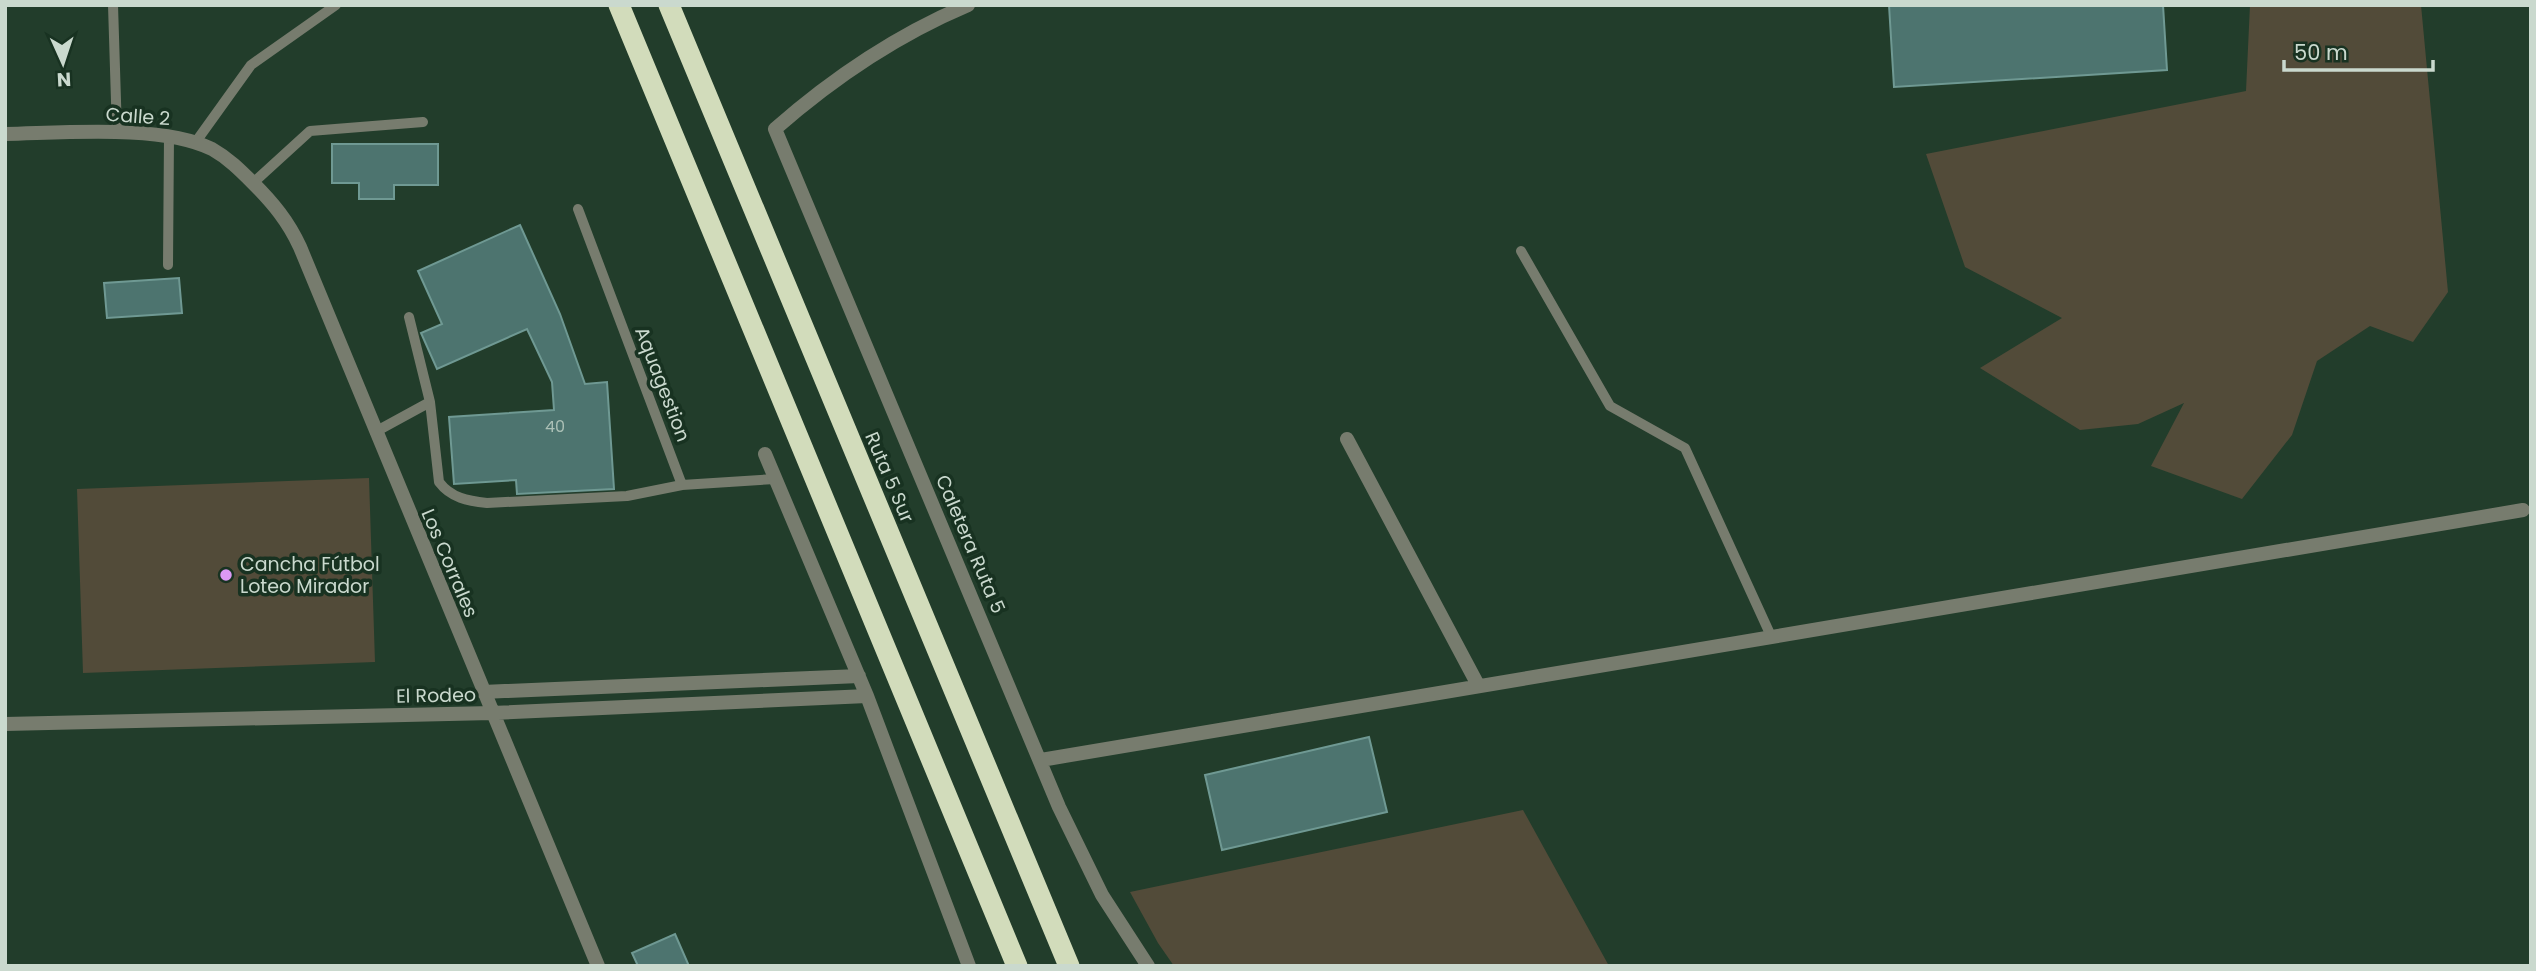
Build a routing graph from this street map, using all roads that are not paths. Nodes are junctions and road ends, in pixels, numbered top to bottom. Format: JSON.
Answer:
{"nodes":[{"id":1,"x":113,"y":5,"type":"edge"},
{"id":2,"x":335,"y":5,"type":"edge"},
{"id":3,"x":619,"y":5,"type":"edge"},
{"id":4,"x":669,"y":5,"type":"edge"},
{"id":5,"x":968,"y":5,"type":"edge"},
{"id":6,"x":424,"y":122,"type":"dead end"},
{"id":7,"x":117,"y":133,"type":"junction"},
{"id":8,"x":5,"y":134,"type":"edge"},
{"id":9,"x":169,"y":137,"type":"junction"},
{"id":10,"x":195,"y":143,"type":"junction"},
{"id":11,"x":253,"y":183,"type":"junction"},
{"id":12,"x":578,"y":209,"type":"dead end"},
{"id":13,"x":1521,"y":251,"type":"dead end"},
{"id":14,"x":169,"y":265,"type":"dead end"},
{"id":15,"x":409,"y":317,"type":"dead end"},
{"id":16,"x":430,"y":402,"type":"junction"},
{"id":17,"x":375,"y":432,"type":"junction"},
{"id":18,"x":1347,"y":439,"type":"dead end"},
{"id":19,"x":765,"y":454,"type":"dead end"},
{"id":20,"x":775,"y":480,"type":"junction"},
{"id":21,"x":682,"y":485,"type":"junction"},
{"id":22,"x":2523,"y":510,"type":"dead end"},
{"id":23,"x":1771,"y":636,"type":"junction"},
{"id":24,"x":859,"y":676,"type":"junction"},
{"id":25,"x":1478,"y":685,"type":"junction"},
{"id":26,"x":483,"y":692,"type":"junction"},
{"id":27,"x":867,"y":696,"type":"junction"},
{"id":28,"x":492,"y":713,"type":"junction"},
{"id":29,"x":5,"y":724,"type":"edge"},
{"id":30,"x":1041,"y":760,"type":"junction"},
{"id":31,"x":598,"y":966,"type":"edge"},
{"id":32,"x":969,"y":966,"type":"edge"},
{"id":33,"x":1017,"y":966,"type":"edge"},
{"id":34,"x":1069,"y":966,"type":"edge"},
{"id":35,"x":1148,"y":966,"type":"edge"}],
"edges":[{"from":1,"to":7,"type":"lane"},
{"from":2,"to":10,"type":"lane"},
{"from":3,"to":33,"type":"highway"},
{"from":4,"to":34,"type":"highway","name":"Ruta 5 Sur"},
{"from":5,"to":30,"type":"street","name":"Caletera Ruta 5"},
{"from":6,"to":11,"type":"lane"},
{"from":7,"to":8,"type":"street","name":"Calle 2"},
{"from":7,"to":9,"type":"street","name":"Calle 2"},
{"from":9,"to":10,"type":"street","name":"Calle 2"},
{"from":9,"to":14,"type":"lane"},
{"from":10,"to":11,"type":"street","name":"Calle 2"},
{"from":11,"to":17,"type":"street","name":"Los Corrales"},
{"from":12,"to":21,"type":"lane","name":"Aquagestion"},
{"from":13,"to":23,"type":"lane"},
{"from":15,"to":16,"type":"lane"},
{"from":16,"to":17,"type":"lane"},
{"from":16,"to":21,"type":"lane"},
{"from":17,"to":26,"type":"street","name":"Los Corrales"},
{"from":18,"to":25,"type":"street"},
{"from":19,"to":20,"type":"street"},
{"from":20,"to":21,"type":"lane"},
{"from":20,"to":24,"type":"street"},
{"from":22,"to":23,"type":"street"},
{"from":23,"to":25,"type":"street"},
{"from":24,"to":26,"type":"street","name":"El Rodeo"},
{"from":24,"to":27,"type":"street"},
{"from":25,"to":30,"type":"street"},
{"from":26,"to":28,"type":"street","name":"Los Corrales"},
{"from":27,"to":28,"type":"street","name":"El Rodeo"},
{"from":27,"to":32,"type":"street"},
{"from":28,"to":29,"type":"street","name":"El Rodeo"},
{"from":28,"to":31,"type":"street","name":"Los Corrales"},
{"from":30,"to":35,"type":"street","name":"Caletera Ruta 5"}]}
